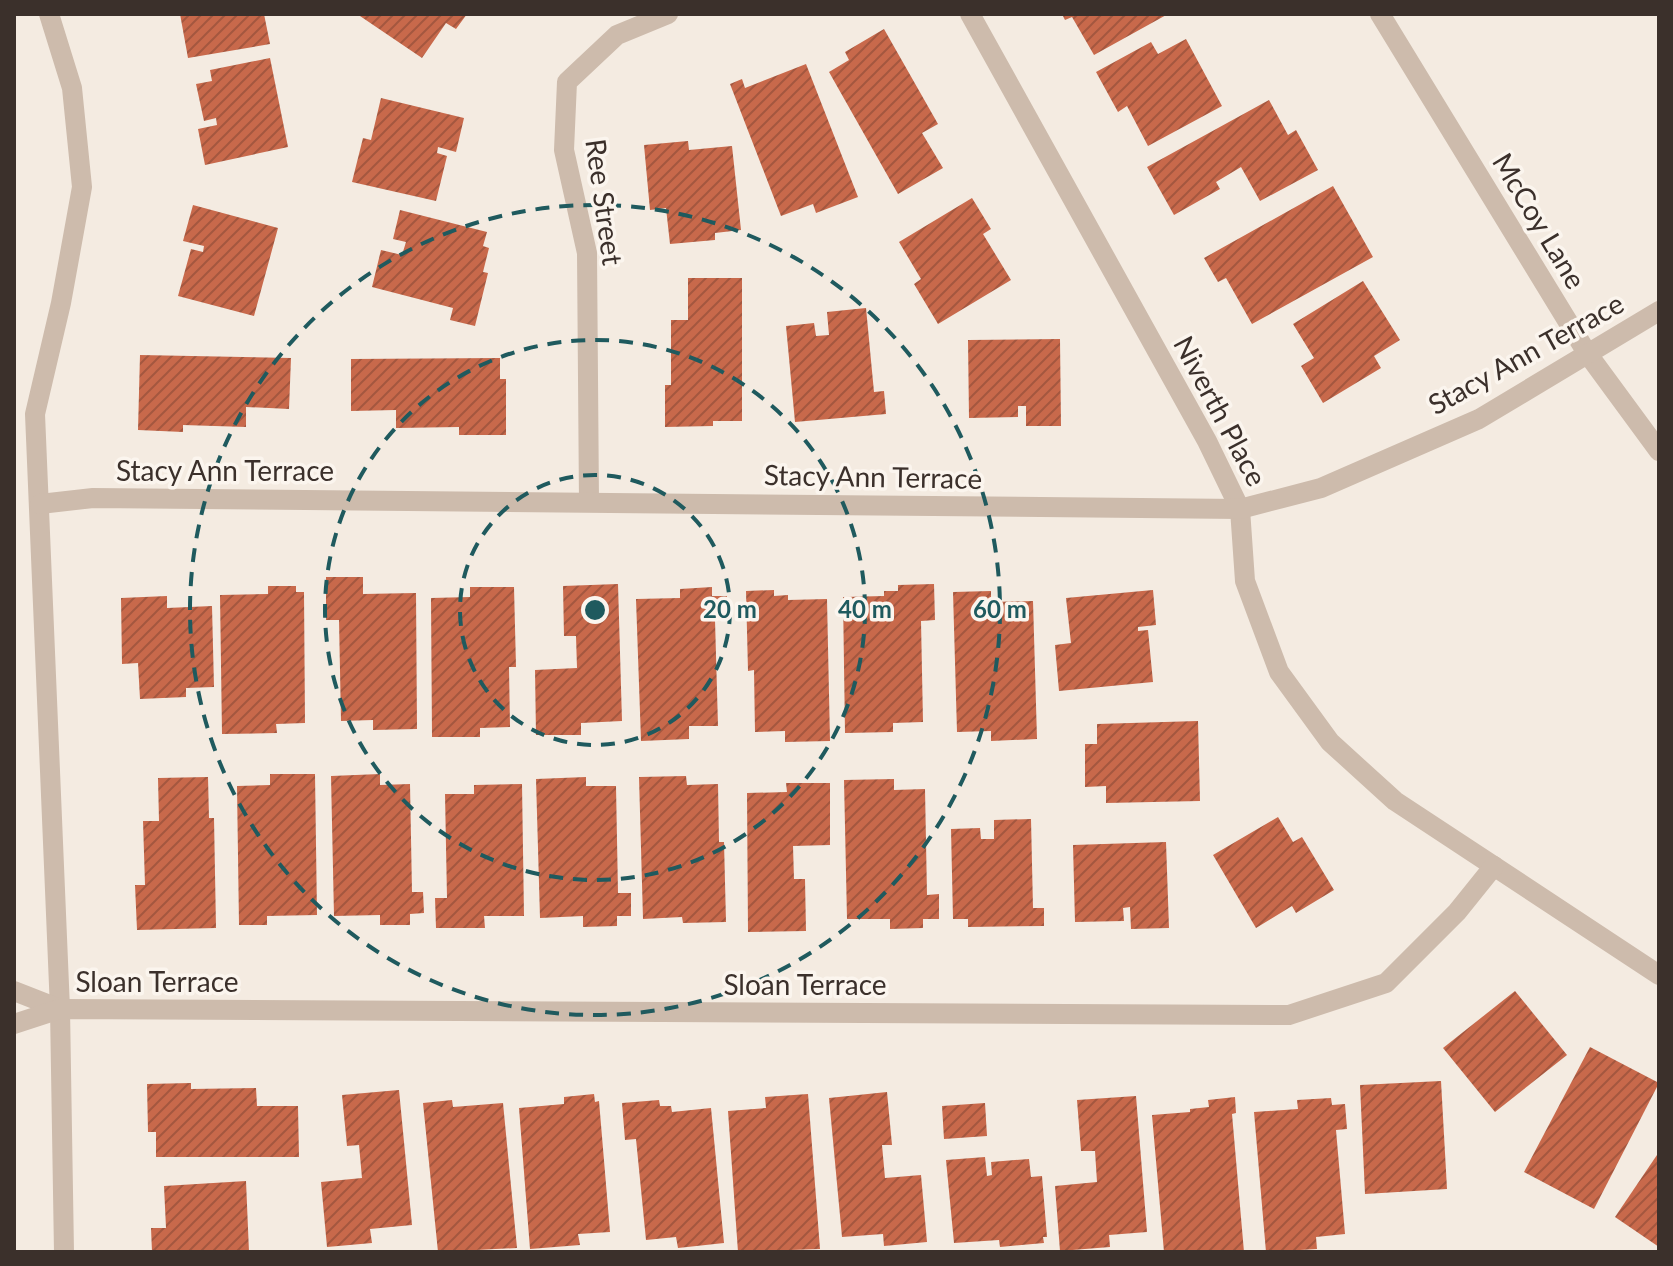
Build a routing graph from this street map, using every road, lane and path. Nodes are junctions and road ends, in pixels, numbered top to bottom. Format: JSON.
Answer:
{"nodes":[{"id":1,"x":49,"y":14,"type":"edge"},
{"id":2,"x":668,"y":14,"type":"edge"},
{"id":3,"x":970,"y":14,"type":"edge"},
{"id":4,"x":1380,"y":14,"type":"edge"},
{"id":5,"x":1659,"y":311,"type":"edge"},
{"id":6,"x":1587,"y":353,"type":"junction"},
{"id":7,"x":1659,"y":451,"type":"edge"},
{"id":8,"x":589,"y":502,"type":"junction"},
{"id":9,"x":40,"y":504,"type":"junction"},
{"id":10,"x":1240,"y":509,"type":"junction"},
{"id":11,"x":1494,"y":866,"type":"junction"},
{"id":12,"x":1659,"y":975,"type":"edge"},
{"id":13,"x":14,"y":991,"type":"edge"},
{"id":14,"x":60,"y":1009,"type":"junction"},
{"id":15,"x":14,"y":1024,"type":"edge"},
{"id":16,"x":64,"y":1252,"type":"edge"}],
"edges":[{"from":1,"to":9,"type":"street"},
{"from":2,"to":8,"type":"street","name":"Ree Street"},
{"from":3,"to":10,"type":"street","name":"Niverth Place"},
{"from":4,"to":6,"type":"street","name":"McCoy Lane"},
{"from":5,"to":6,"type":"street","name":"Stacy Ann Terrace"},
{"from":6,"to":7,"type":"street","name":"McCoy Lane"},
{"from":6,"to":10,"type":"street","name":"Stacy Ann Terrace"},
{"from":8,"to":9,"type":"street","name":"Stacy Ann Terrace"},
{"from":8,"to":10,"type":"street","name":"Stacy Ann Terrace"},
{"from":9,"to":14,"type":"street"},
{"from":10,"to":11,"type":"street","name":"Niverth Place"},
{"from":11,"to":12,"type":"street","name":"Niverth Place"},
{"from":11,"to":14,"type":"street","name":"Sloan Terrace"},
{"from":13,"to":14,"type":"street","name":"Sloan Terrace"},
{"from":14,"to":15,"type":"street","name":"Sloan Terrace"},
{"from":14,"to":16,"type":"street"}]}
